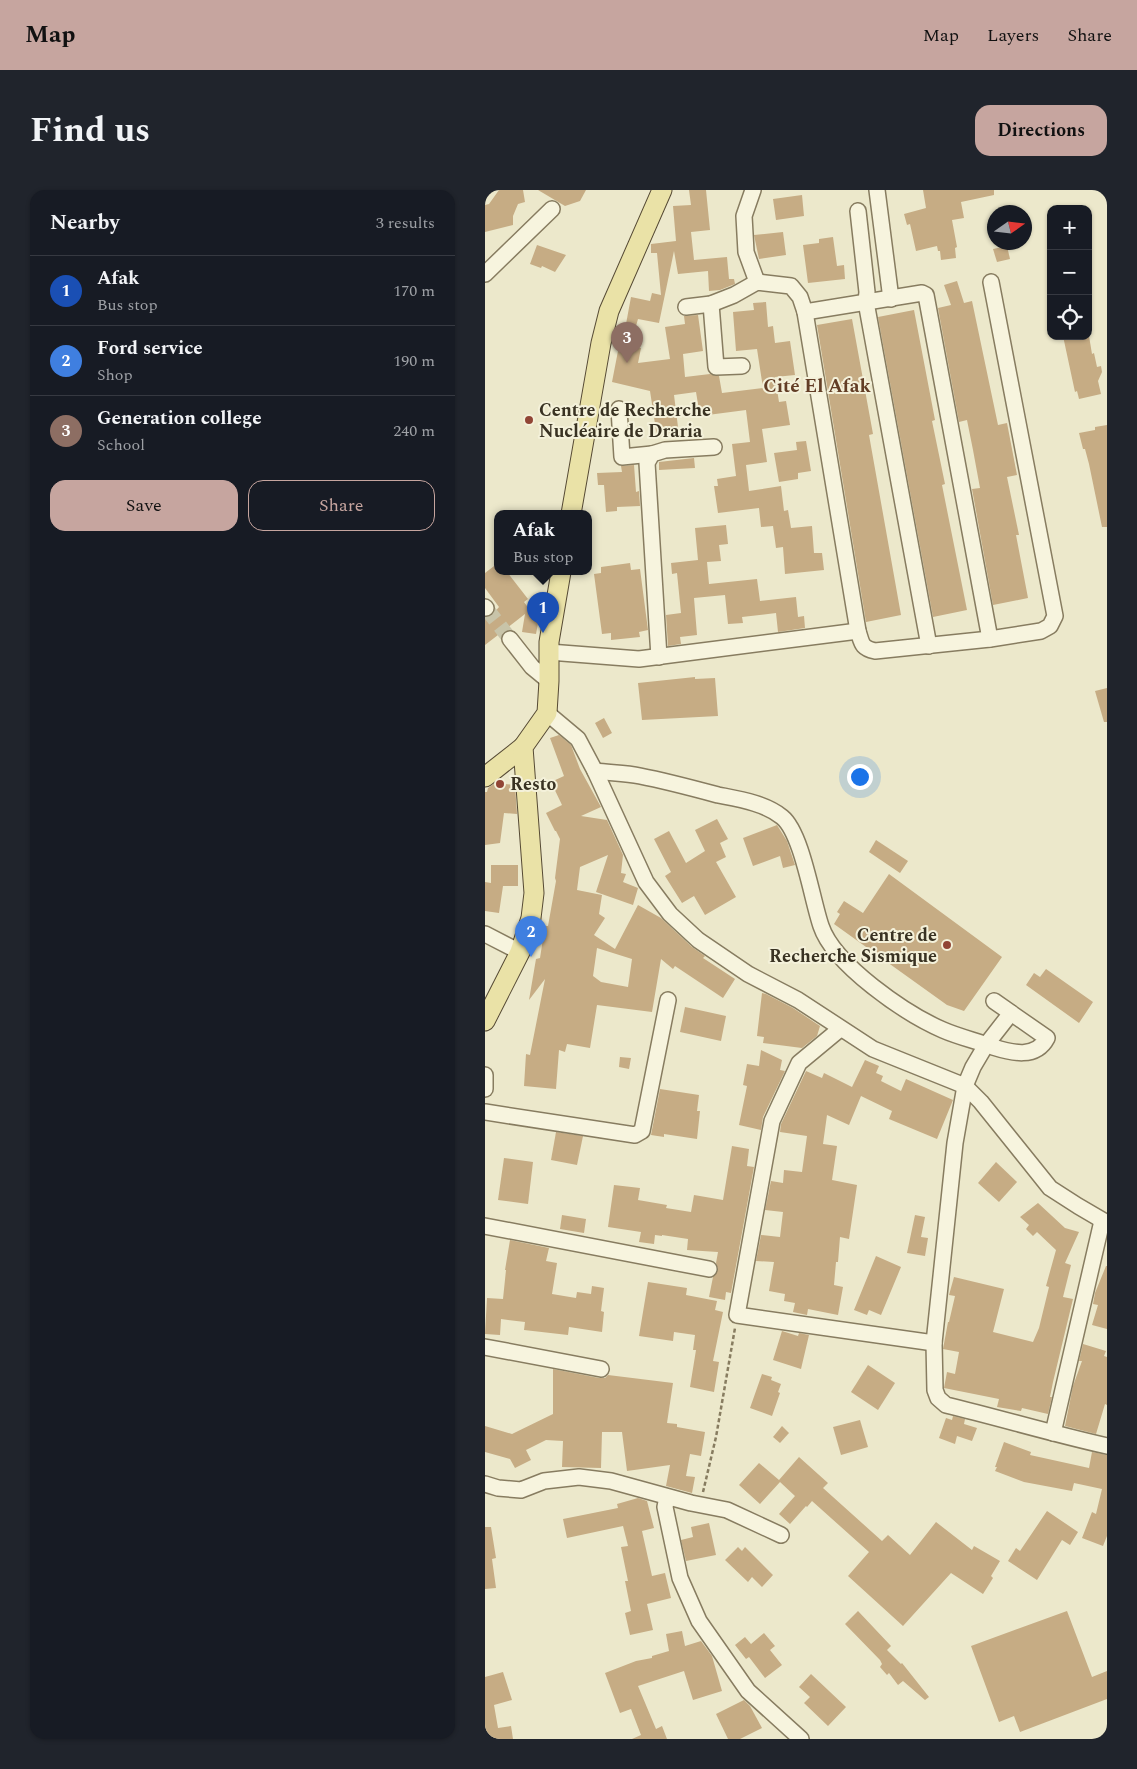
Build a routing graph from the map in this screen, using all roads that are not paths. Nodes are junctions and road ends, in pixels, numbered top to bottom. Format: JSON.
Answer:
{"nodes":[{"id":1,"x":662,"y":190,"type":"edge"},
{"id":2,"x":753,"y":190,"type":"edge"},
{"id":3,"x":877,"y":190,"type":"edge"},
{"id":4,"x":552,"y":209,"type":"dead end"},
{"id":5,"x":857,"y":210,"type":"dead end"},
{"id":6,"x":485,"y":274,"type":"edge"},
{"id":7,"x":757,"y":282,"type":"junction"},
{"id":8,"x":991,"y":282,"type":"dead end"},
{"id":9,"x":891,"y":299,"type":"junction"},
{"id":10,"x":866,"y":302,"type":"junction"},
{"id":11,"x":711,"y":304,"type":"junction"},
{"id":12,"x":686,"y":308,"type":"dead end"},
{"id":13,"x":805,"y":312,"type":"junction"},
{"id":14,"x":741,"y":366,"type":"dead end"},
{"id":15,"x":619,"y":409,"type":"dead end"},
{"id":16,"x":714,"y":447,"type":"dead end"},
{"id":17,"x":652,"y":454,"type":"junction"},
{"id":18,"x":572,"y":510,"type":"edge"},
{"id":19,"x":560,"y":575,"type":"edge"},
{"id":20,"x":858,"y":631,"type":"junction"},
{"id":21,"x":509,"y":639,"type":"tunnel mouth"},
{"id":22,"x":990,"y":639,"type":"junction"},
{"id":23,"x":929,"y":646,"type":"junction"},
{"id":24,"x":549,"y":652,"type":"junction"},
{"id":25,"x":659,"y":657,"type":"junction"},
{"id":26,"x":549,"y":681,"type":"junction"},
{"id":27,"x":547,"y":713,"type":"junction"},
{"id":28,"x":523,"y":746,"type":"junction"},
{"id":29,"x":595,"y":771,"type":"junction"},
{"id":30,"x":485,"y":777,"type":"edge"},
{"id":31,"x":485,"y":934,"type":"edge"},
{"id":32,"x":520,"y":952,"type":"junction"},
{"id":33,"x":668,"y":1000,"type":"dead end"},
{"id":34,"x":994,"y":1001,"type":"dead end"},
{"id":35,"x":1011,"y":1013,"type":"junction"},
{"id":36,"x":485,"y":1021,"type":"edge"},
{"id":37,"x":840,"y":1029,"type":"junction"},
{"id":38,"x":987,"y":1045,"type":"junction"},
{"id":39,"x":485,"y":1075,"type":"edge"},
{"id":40,"x":965,"y":1086,"type":"junction"},
{"id":41,"x":485,"y":1089,"type":"edge"},
{"id":42,"x":485,"y":1112,"type":"edge"},
{"id":43,"x":1105,"y":1222,"type":"edge"},
{"id":44,"x":485,"y":1226,"type":"edge"},
{"id":45,"x":709,"y":1269,"type":"dead end"},
{"id":46,"x":934,"y":1343,"type":"junction"},
{"id":47,"x":485,"y":1347,"type":"edge"},
{"id":48,"x":601,"y":1369,"type":"dead end"},
{"id":49,"x":1053,"y":1433,"type":"junction"},
{"id":50,"x":1107,"y":1446,"type":"edge"},
{"id":51,"x":485,"y":1484,"type":"edge"},
{"id":52,"x":667,"y":1497,"type":"junction"},
{"id":53,"x":781,"y":1535,"type":"dead end"},
{"id":54,"x":801,"y":1739,"type":"edge"}],
"edges":[{"from":1,"to":18,"type":"main road"},
{"from":2,"to":7,"type":"street"},
{"from":3,"to":9,"type":"street"},
{"from":4,"to":6,"type":"street"},
{"from":5,"to":10,"type":"street"},
{"from":7,"to":11,"type":"street"},
{"from":7,"to":13,"type":"street"},
{"from":8,"to":22,"type":"street"},
{"from":9,"to":10,"type":"street"},
{"from":9,"to":22,"type":"street"},
{"from":10,"to":13,"type":"street"},
{"from":10,"to":23,"type":"street"},
{"from":11,"to":12,"type":"street"},
{"from":11,"to":14,"type":"street"},
{"from":13,"to":20,"type":"street"},
{"from":15,"to":17,"type":"street"},
{"from":16,"to":17,"type":"street"},
{"from":17,"to":25,"type":"street"},
{"from":19,"to":24,"type":"main road"},
{"from":20,"to":23,"type":"street"},
{"from":20,"to":25,"type":"street"},
{"from":21,"to":26,"type":"street"},
{"from":22,"to":23,"type":"street"},
{"from":24,"to":25,"type":"street"},
{"from":24,"to":26,"type":"main road"},
{"from":26,"to":27,"type":"main road"},
{"from":27,"to":28,"type":"main road"},
{"from":27,"to":29,"type":"street"},
{"from":28,"to":30,"type":"main road"},
{"from":28,"to":32,"type":"main road"},
{"from":29,"to":37,"type":"street"},
{"from":29,"to":38,"type":"street"},
{"from":31,"to":32,"type":"street"},
{"from":32,"to":36,"type":"main road"},
{"from":33,"to":42,"type":"street"},
{"from":34,"to":35,"type":"street"},
{"from":35,"to":38,"type":"street"},
{"from":35,"to":38,"type":"street"},
{"from":37,"to":40,"type":"street"},
{"from":37,"to":46,"type":"street"},
{"from":38,"to":40,"type":"street"},
{"from":39,"to":41,"type":"street"},
{"from":40,"to":43,"type":"street"},
{"from":40,"to":46,"type":"street"},
{"from":43,"to":49,"type":"street"},
{"from":44,"to":45,"type":"street"},
{"from":46,"to":49,"type":"street"},
{"from":47,"to":48,"type":"street"},
{"from":49,"to":50,"type":"street"},
{"from":51,"to":52,"type":"street"},
{"from":52,"to":53,"type":"street"},
{"from":52,"to":54,"type":"street"}]}
